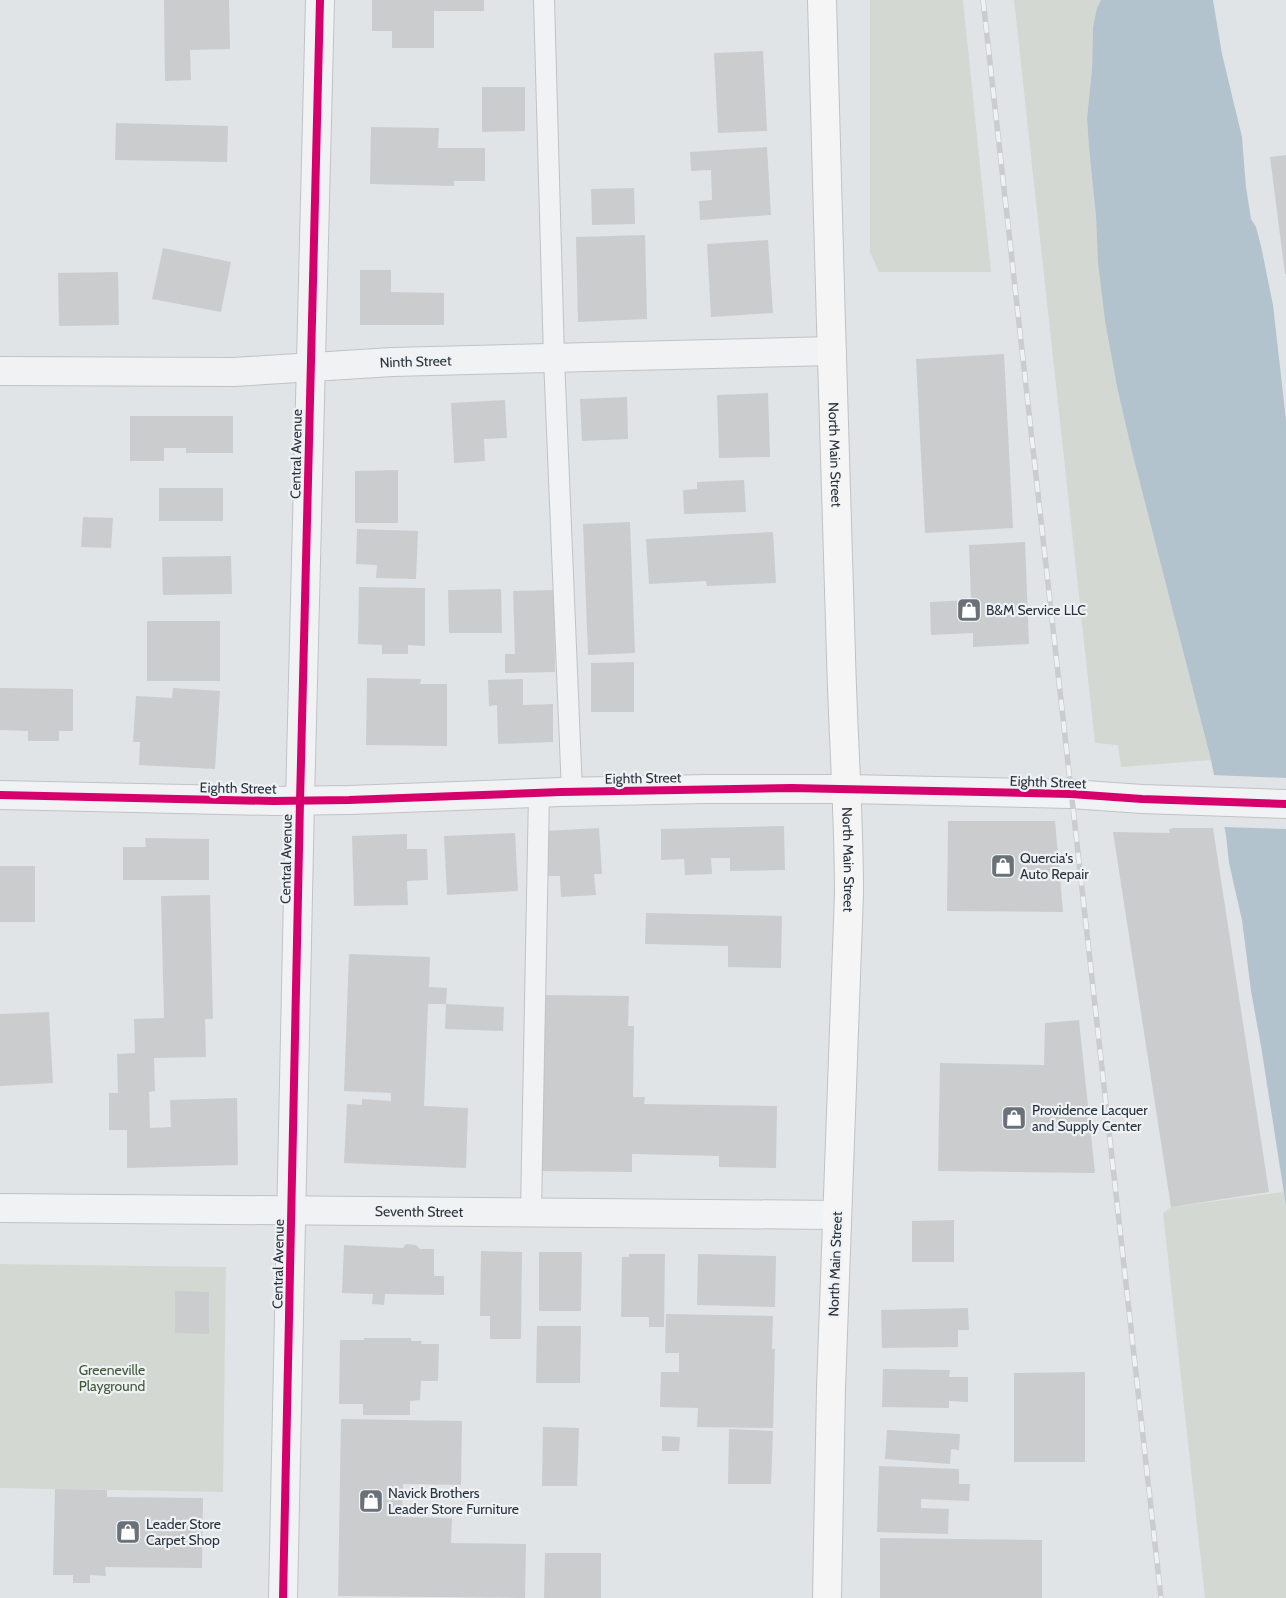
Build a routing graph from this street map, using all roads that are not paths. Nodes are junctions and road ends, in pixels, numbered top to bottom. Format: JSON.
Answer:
{"nodes":[{"id":1,"x":320,"y":0,"type":"edge"},
{"id":2,"x":544,"y":0,"type":"edge"},
{"id":3,"x":822,"y":0,"type":"edge"},
{"id":4,"x":832,"y":351,"type":"junction"},
{"id":5,"x":554,"y":358,"type":"junction"},
{"id":6,"x":311,"y":367,"type":"junction"},
{"id":7,"x":0,"y":370,"type":"edge"},
{"id":8,"x":847,"y":789,"type":"junction"},
{"id":9,"x":572,"y":792,"type":"junction"},
{"id":10,"x":539,"y":793,"type":"junction"},
{"id":11,"x":0,"y":794,"type":"edge"},
{"id":12,"x":300,"y":801,"type":"junction"},
{"id":13,"x":1286,"y":804,"type":"edge"},
{"id":14,"x":0,"y":1208,"type":"edge"},
{"id":15,"x":292,"y":1210,"type":"junction"},
{"id":16,"x":531,"y":1212,"type":"junction"},
{"id":17,"x":837,"y":1215,"type":"junction"},
{"id":18,"x":283,"y":1598,"type":"edge"},
{"id":19,"x":826,"y":1598,"type":"edge"}],
"edges":[{"from":1,"to":6,"type":"street","name":"Central Avenue"},
{"from":2,"to":5,"type":"lane"},
{"from":3,"to":4,"type":"main road","name":"North Main Street"},
{"from":4,"to":5,"type":"street","name":"Ninth Street"},
{"from":4,"to":8,"type":"main road","name":"North Main Street"},
{"from":5,"to":6,"type":"street","name":"Ninth Street"},
{"from":5,"to":9,"type":"lane"},
{"from":6,"to":7,"type":"street","name":"Ninth Street"},
{"from":6,"to":12,"type":"street","name":"Central Avenue"},
{"from":8,"to":9,"type":"street","name":"Eighth Street"},
{"from":8,"to":13,"type":"street","name":"Eighth Street"},
{"from":8,"to":17,"type":"main road","name":"North Main Street"},
{"from":9,"to":10,"type":"street","name":"Eighth Street"},
{"from":10,"to":12,"type":"street","name":"Eighth Street"},
{"from":10,"to":16,"type":"lane"},
{"from":11,"to":12,"type":"street","name":"Eighth Street"},
{"from":12,"to":15,"type":"street","name":"Central Avenue"},
{"from":14,"to":15,"type":"street","name":"Seventh Street"},
{"from":15,"to":16,"type":"street","name":"Seventh Street"},
{"from":15,"to":18,"type":"street","name":"Central Avenue"},
{"from":16,"to":17,"type":"street","name":"Seventh Street"},
{"from":17,"to":19,"type":"main road","name":"North Main Street"}]}
